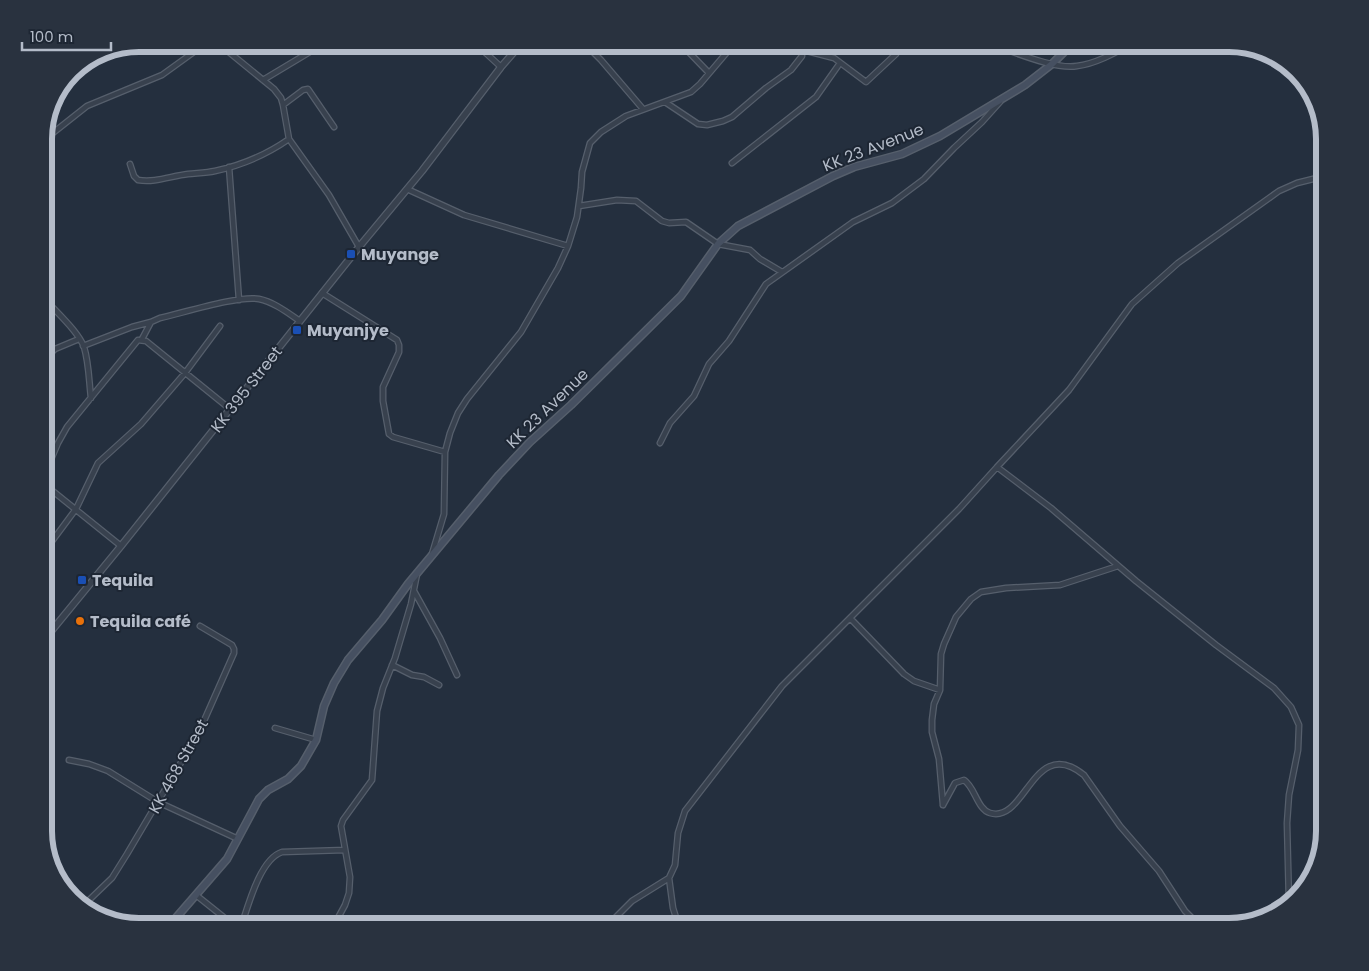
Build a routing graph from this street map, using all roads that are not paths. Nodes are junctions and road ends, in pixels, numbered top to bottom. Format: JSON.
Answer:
{"nodes":[{"id":1,"x":194,"y":52,"type":"edge"},
{"id":2,"x":229,"y":52,"type":"edge"},
{"id":3,"x":310,"y":52,"type":"edge"},
{"id":4,"x":485,"y":52,"type":"edge"},
{"id":5,"x":514,"y":52,"type":"edge"},
{"id":6,"x":593,"y":52,"type":"edge"},
{"id":7,"x":689,"y":52,"type":"edge"},
{"id":8,"x":727,"y":52,"type":"edge"},
{"id":9,"x":803,"y":52,"type":"edge"},
{"id":10,"x":811,"y":52,"type":"edge"},
{"id":11,"x":897,"y":52,"type":"edge"},
{"id":12,"x":1015,"y":52,"type":"edge"},
{"id":13,"x":1064,"y":52,"type":"edge"},
{"id":14,"x":1115,"y":52,"type":"edge"},
{"id":15,"x":840,"y":63,"type":"junction"},
{"id":16,"x":1052,"y":64,"type":"junction"},
{"id":17,"x":501,"y":66,"type":"junction"},
{"id":18,"x":709,"y":73,"type":"junction"},
{"id":19,"x":264,"y":80,"type":"junction"},
{"id":20,"x":1002,"y":99,"type":"junction"},
{"id":21,"x":665,"y":102,"type":"junction"},
{"id":22,"x":283,"y":105,"type":"junction"},
{"id":23,"x":643,"y":109,"type":"junction"},
{"id":24,"x":334,"y":127,"type":"dead end"},
{"id":25,"x":53,"y":133,"type":"edge"},
{"id":26,"x":289,"y":139,"type":"junction"},
{"id":27,"x":130,"y":164,"type":"dead end"},
{"id":28,"x":732,"y":164,"type":"dead end"},
{"id":29,"x":229,"y":167,"type":"junction"},
{"id":30,"x":1316,"y":178,"type":"edge"},
{"id":31,"x":407,"y":190,"type":"junction"},
{"id":32,"x":579,"y":206,"type":"junction"},
{"id":33,"x":718,"y":244,"type":"junction"},
{"id":34,"x":568,"y":246,"type":"junction"},
{"id":35,"x":359,"y":247,"type":"junction"},
{"id":36,"x":782,"y":272,"type":"junction"},
{"id":37,"x":322,"y":293,"type":"junction"},
{"id":38,"x":239,"y":300,"type":"junction"},
{"id":39,"x":53,"y":309,"type":"edge"},
{"id":40,"x":300,"y":320,"type":"junction"},
{"id":41,"x":151,"y":322,"type":"junction"},
{"id":42,"x":220,"y":326,"type":"dead end"},
{"id":43,"x":79,"y":339,"type":"junction"},
{"id":44,"x":142,"y":339,"type":"junction"},
{"id":45,"x":83,"y":346,"type":"junction"},
{"id":46,"x":53,"y":351,"type":"edge"},
{"id":47,"x":185,"y":373,"type":"junction"},
{"id":48,"x":91,"y":398,"type":"junction"},
{"id":49,"x":230,"y":409,"type":"junction"},
{"id":50,"x":660,"y":443,"type":"dead end"},
{"id":51,"x":445,"y":452,"type":"junction"},
{"id":52,"x":53,"y":455,"type":"edge"},
{"id":53,"x":996,"y":467,"type":"junction"},
{"id":54,"x":53,"y":491,"type":"edge"},
{"id":55,"x":76,"y":509,"type":"junction"},
{"id":56,"x":53,"y":540,"type":"edge"},
{"id":57,"x":121,"y":546,"type":"junction"},
{"id":58,"x":431,"y":555,"type":"junction"},
{"id":59,"x":1118,"y":566,"type":"junction"},
{"id":60,"x":418,"y":572,"type":"junction"},
{"id":61,"x":414,"y":591,"type":"junction"},
{"id":62,"x":850,"y":618,"type":"junction"},
{"id":63,"x":200,"y":626,"type":"dead end"},
{"id":64,"x":53,"y":629,"type":"edge"},
{"id":65,"x":392,"y":665,"type":"junction"},
{"id":66,"x":457,"y":675,"type":"dead end"},
{"id":67,"x":439,"y":685,"type":"dead end"},
{"id":68,"x":940,"y":690,"type":"junction"},
{"id":69,"x":275,"y":728,"type":"dead end"},
{"id":70,"x":316,"y":740,"type":"junction"},
{"id":71,"x":69,"y":760,"type":"dead end"},
{"id":72,"x":158,"y":802,"type":"junction"},
{"id":73,"x":238,"y":839,"type":"junction"},
{"id":74,"x":345,"y":850,"type":"junction"},
{"id":75,"x":669,"y":878,"type":"junction"},
{"id":76,"x":196,"y":895,"type":"junction"},
{"id":77,"x":1289,"y":895,"type":"edge"},
{"id":78,"x":88,"y":901,"type":"edge"},
{"id":79,"x":179,"y":918,"type":"edge"},
{"id":80,"x":225,"y":918,"type":"edge"},
{"id":81,"x":244,"y":918,"type":"edge"},
{"id":82,"x":338,"y":918,"type":"edge"},
{"id":83,"x":615,"y":918,"type":"edge"},
{"id":84,"x":676,"y":918,"type":"edge"},
{"id":85,"x":1192,"y":918,"type":"edge"}],
"edges":[{"from":1,"to":25,"type":"street"},
{"from":2,"to":19,"type":"street"},
{"from":3,"to":19,"type":"street"},
{"from":4,"to":17,"type":"street"},
{"from":5,"to":17,"type":"street","name":"KK 395 Street"},
{"from":6,"to":23,"type":"street"},
{"from":7,"to":18,"type":"street"},
{"from":8,"to":18,"type":"street"},
{"from":9,"to":21,"type":"street"},
{"from":10,"to":15,"type":"street"},
{"from":11,"to":15,"type":"street"},
{"from":12,"to":16,"type":"street"},
{"from":13,"to":16,"type":"main road","name":"KK 23 Avenue"},
{"from":14,"to":16,"type":"street"},
{"from":15,"to":28,"type":"street"},
{"from":16,"to":20,"type":"main road","name":"KK 23 Avenue"},
{"from":17,"to":31,"type":"street","name":"KK 395 Street"},
{"from":18,"to":21,"type":"street"},
{"from":19,"to":22,"type":"street"},
{"from":20,"to":33,"type":"main road","name":"KK 23 Avenue"},
{"from":20,"to":36,"type":"street"},
{"from":21,"to":23,"type":"street"},
{"from":22,"to":24,"type":"street"},
{"from":22,"to":26,"type":"street"},
{"from":23,"to":32,"type":"street"},
{"from":26,"to":29,"type":"street"},
{"from":26,"to":35,"type":"street"},
{"from":27,"to":29,"type":"street"},
{"from":29,"to":38,"type":"street"},
{"from":30,"to":53,"type":"street"},
{"from":31,"to":34,"type":"street"},
{"from":31,"to":35,"type":"street","name":"KK 395 Street"},
{"from":32,"to":33,"type":"street"},
{"from":32,"to":34,"type":"street"},
{"from":33,"to":36,"type":"street"},
{"from":33,"to":58,"type":"main road","name":"KK 23 Avenue"},
{"from":34,"to":51,"type":"street"},
{"from":35,"to":37,"type":"street","name":"KK 395 Street"},
{"from":36,"to":50,"type":"street"},
{"from":37,"to":40,"type":"street","name":"KK 395 Street"},
{"from":37,"to":51,"type":"street"},
{"from":38,"to":40,"type":"street"},
{"from":38,"to":41,"type":"street"},
{"from":39,"to":43,"type":"street"},
{"from":40,"to":49,"type":"street","name":"KK 395 Street"},
{"from":41,"to":44,"type":"street"},
{"from":41,"to":45,"type":"street"},
{"from":42,"to":47,"type":"street"},
{"from":43,"to":45,"type":"street"},
{"from":43,"to":46,"type":"street"},
{"from":44,"to":47,"type":"street"},
{"from":44,"to":48,"type":"street"},
{"from":45,"to":48,"type":"street"},
{"from":47,"to":49,"type":"street"},
{"from":47,"to":55,"type":"street"},
{"from":48,"to":52,"type":"street"},
{"from":49,"to":57,"type":"street","name":"KK 395 Street"},
{"from":51,"to":58,"type":"street"},
{"from":53,"to":59,"type":"street"},
{"from":53,"to":62,"type":"street"},
{"from":54,"to":55,"type":"street"},
{"from":55,"to":56,"type":"street"},
{"from":55,"to":57,"type":"street"},
{"from":57,"to":64,"type":"street","name":"KK 395 Street"},
{"from":58,"to":60,"type":"main road","name":"KK 23 Avenue"},
{"from":59,"to":68,"type":"street"},
{"from":59,"to":77,"type":"street"},
{"from":60,"to":61,"type":"street"},
{"from":60,"to":70,"type":"main road","name":"KK 23 Avenue"},
{"from":61,"to":65,"type":"street"},
{"from":61,"to":66,"type":"street"},
{"from":62,"to":68,"type":"street"},
{"from":62,"to":75,"type":"street"},
{"from":63,"to":72,"type":"street","name":"KK 468 Street"},
{"from":65,"to":67,"type":"street"},
{"from":65,"to":74,"type":"street"},
{"from":68,"to":85,"type":"street"},
{"from":69,"to":70,"type":"street"},
{"from":70,"to":73,"type":"main road","name":"KK 23 Avenue"},
{"from":71,"to":72,"type":"street"},
{"from":72,"to":73,"type":"street"},
{"from":72,"to":78,"type":"street","name":"KK 468 Street"},
{"from":73,"to":76,"type":"main road","name":"KK 23 Avenue"},
{"from":74,"to":81,"type":"street"},
{"from":74,"to":82,"type":"street"},
{"from":75,"to":83,"type":"street"},
{"from":75,"to":84,"type":"street"},
{"from":76,"to":79,"type":"main road","name":"KK 23 Avenue"},
{"from":76,"to":80,"type":"street"}]}
